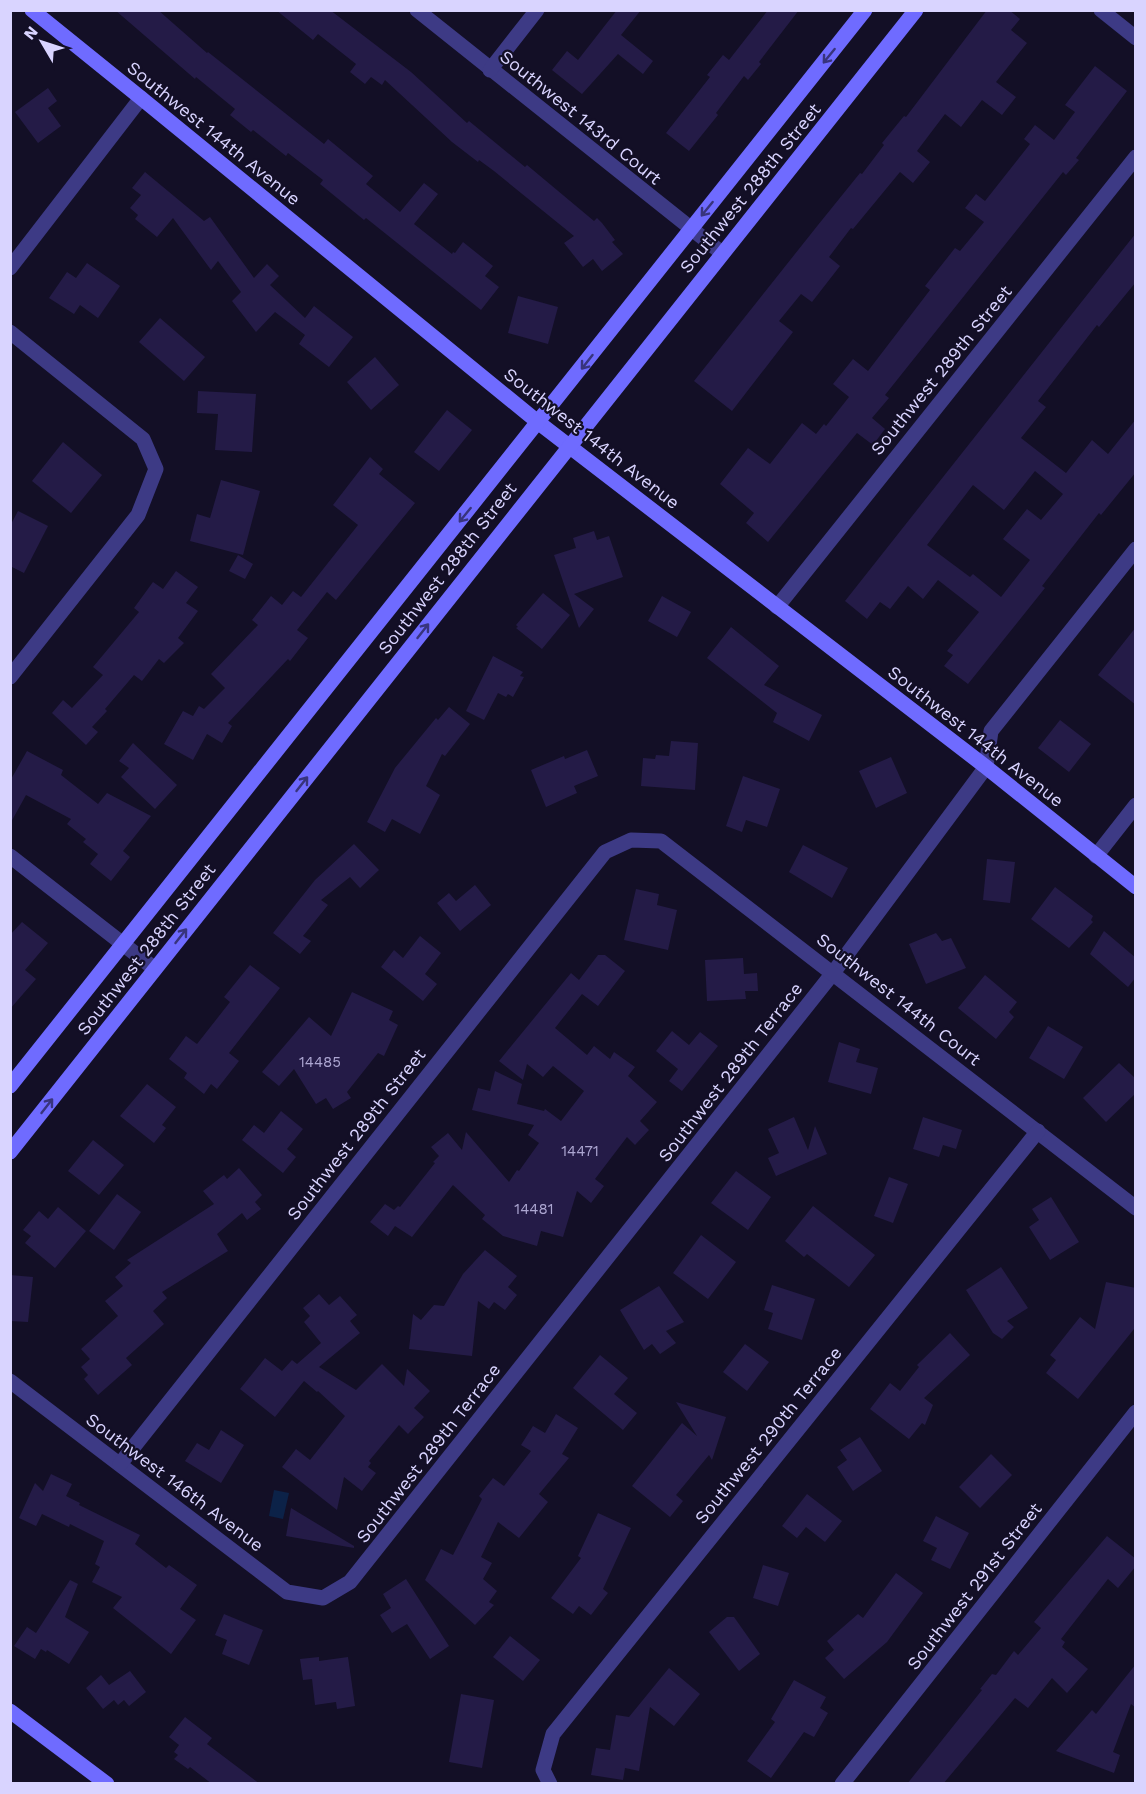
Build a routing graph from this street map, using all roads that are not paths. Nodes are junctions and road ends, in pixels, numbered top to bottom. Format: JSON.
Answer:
{"nodes":[{"id":1,"x":32,"y":10,"type":"edge"},
{"id":2,"x":417,"y":10,"type":"edge"},
{"id":3,"x":537,"y":10,"type":"edge"},
{"id":4,"x":865,"y":10,"type":"edge"},
{"id":5,"x":916,"y":10,"type":"edge"},
{"id":6,"x":1101,"y":10,"type":"edge"},
{"id":7,"x":1136,"y":38,"type":"edge"},
{"id":8,"x":490,"y":70,"type":"junction"},
{"id":9,"x":141,"y":98,"type":"junction"},
{"id":10,"x":1136,"y":157,"type":"edge"},
{"id":11,"x":691,"y":230,"type":"junction"},
{"id":12,"x":722,"y":253,"type":"junction"},
{"id":13,"x":10,"y":268,"type":"edge"},
{"id":14,"x":10,"y":332,"type":"edge"},
{"id":15,"x":538,"y":423,"type":"junction"},
{"id":16,"x":569,"y":446,"type":"junction"},
{"id":17,"x":1136,"y":549,"type":"edge"},
{"id":18,"x":777,"y":607,"type":"junction"},
{"id":19,"x":10,"y":677,"type":"edge"},
{"id":20,"x":986,"y":767,"type":"junction"},
{"id":21,"x":1136,"y":805,"type":"edge"},
{"id":22,"x":632,"y":840,"type":"joint"},
{"id":23,"x":10,"y":856,"type":"edge"},
{"id":24,"x":1096,"y":856,"type":"junction"},
{"id":25,"x":1136,"y":887,"type":"edge"},
{"id":26,"x":122,"y":944,"type":"junction"},
{"id":27,"x":155,"y":969,"type":"junction"},
{"id":28,"x":833,"y":973,"type":"junction"},
{"id":29,"x":10,"y":1086,"type":"edge"},
{"id":30,"x":1038,"y":1131,"type":"junction"},
{"id":31,"x":10,"y":1152,"type":"edge"},
{"id":32,"x":1136,"y":1208,"type":"edge"},
{"id":33,"x":10,"y":1381,"type":"edge"},
{"id":34,"x":1136,"y":1412,"type":"edge"},
{"id":35,"x":120,"y":1464,"type":"junction"},
{"id":36,"x":323,"y":1599,"type":"joint"},
{"id":37,"x":10,"y":1711,"type":"edge"},
{"id":38,"x":547,"y":1777,"type":"edge"},
{"id":39,"x":107,"y":1784,"type":"edge"},
{"id":40,"x":842,"y":1784,"type":"edge"}],
"edges":[{"from":1,"to":9,"type":"main road","name":"Southwest 144th Avenue"},
{"from":2,"to":8,"type":"street","name":"Southwest 143rd Court"},
{"from":3,"to":8,"type":"street"},
{"from":4,"to":11,"type":"main road","name":"Southwest 288th Street","one_way":true},
{"from":5,"to":12,"type":"main road","name":"Southwest 288th Street"},
{"from":6,"to":7,"type":"street"},
{"from":8,"to":11,"type":"street","name":"Southwest 143rd Court"},
{"from":9,"to":13,"type":"street"},
{"from":9,"to":15,"type":"main road","name":"Southwest 144th Avenue"},
{"from":10,"to":18,"type":"street","name":"Southwest 289th Street"},
{"from":11,"to":12,"type":"street","name":"Southwest 143rd Court"},
{"from":11,"to":15,"type":"main road","name":"Southwest 288th Street","one_way":true},
{"from":12,"to":16,"type":"main road","name":"Southwest 288th Street"},
{"from":14,"to":19,"type":"street"},
{"from":15,"to":16,"type":"main road","name":"Southwest 144th Avenue"},
{"from":15,"to":26,"type":"main road","name":"Southwest 288th Street","one_way":true},
{"from":16,"to":18,"type":"main road","name":"Southwest 144th Avenue"},
{"from":27,"to":16,"type":"main road","name":"Southwest 288th Street","one_way":true},
{"from":17,"to":20,"type":"street","name":"Southwest 289th Terrace"},
{"from":18,"to":20,"type":"main road","name":"Southwest 144th Avenue"},
{"from":20,"to":24,"type":"main road","name":"Southwest 144th Avenue"},
{"from":20,"to":28,"type":"street","name":"Southwest 289th Terrace"},
{"from":21,"to":24,"type":"street"},
{"from":22,"to":28,"type":"street","name":"Southwest 144th Court"},
{"from":22,"to":35,"type":"street","name":"Southwest 289th Street"},
{"from":23,"to":26,"type":"street"},
{"from":24,"to":25,"type":"main road","name":"Southwest 144th Avenue"},
{"from":26,"to":27,"type":"street"},
{"from":26,"to":29,"type":"main road","name":"Southwest 288th Street"},
{"from":31,"to":27,"type":"main road","name":"Southwest 288th Street","one_way":true},
{"from":28,"to":30,"type":"street","name":"Southwest 144th Court"},
{"from":28,"to":36,"type":"street","name":"Southwest 289th Terrace"},
{"from":30,"to":32,"type":"street","name":"Southwest 144th Court"},
{"from":30,"to":38,"type":"street","name":"Southwest 290th Terrace"},
{"from":33,"to":35,"type":"street","name":"Southwest 146th Avenue"},
{"from":34,"to":40,"type":"street","name":"Southwest 291st Street"},
{"from":35,"to":36,"type":"street","name":"Southwest 146th Avenue"},
{"from":37,"to":39,"type":"main road"}]}
